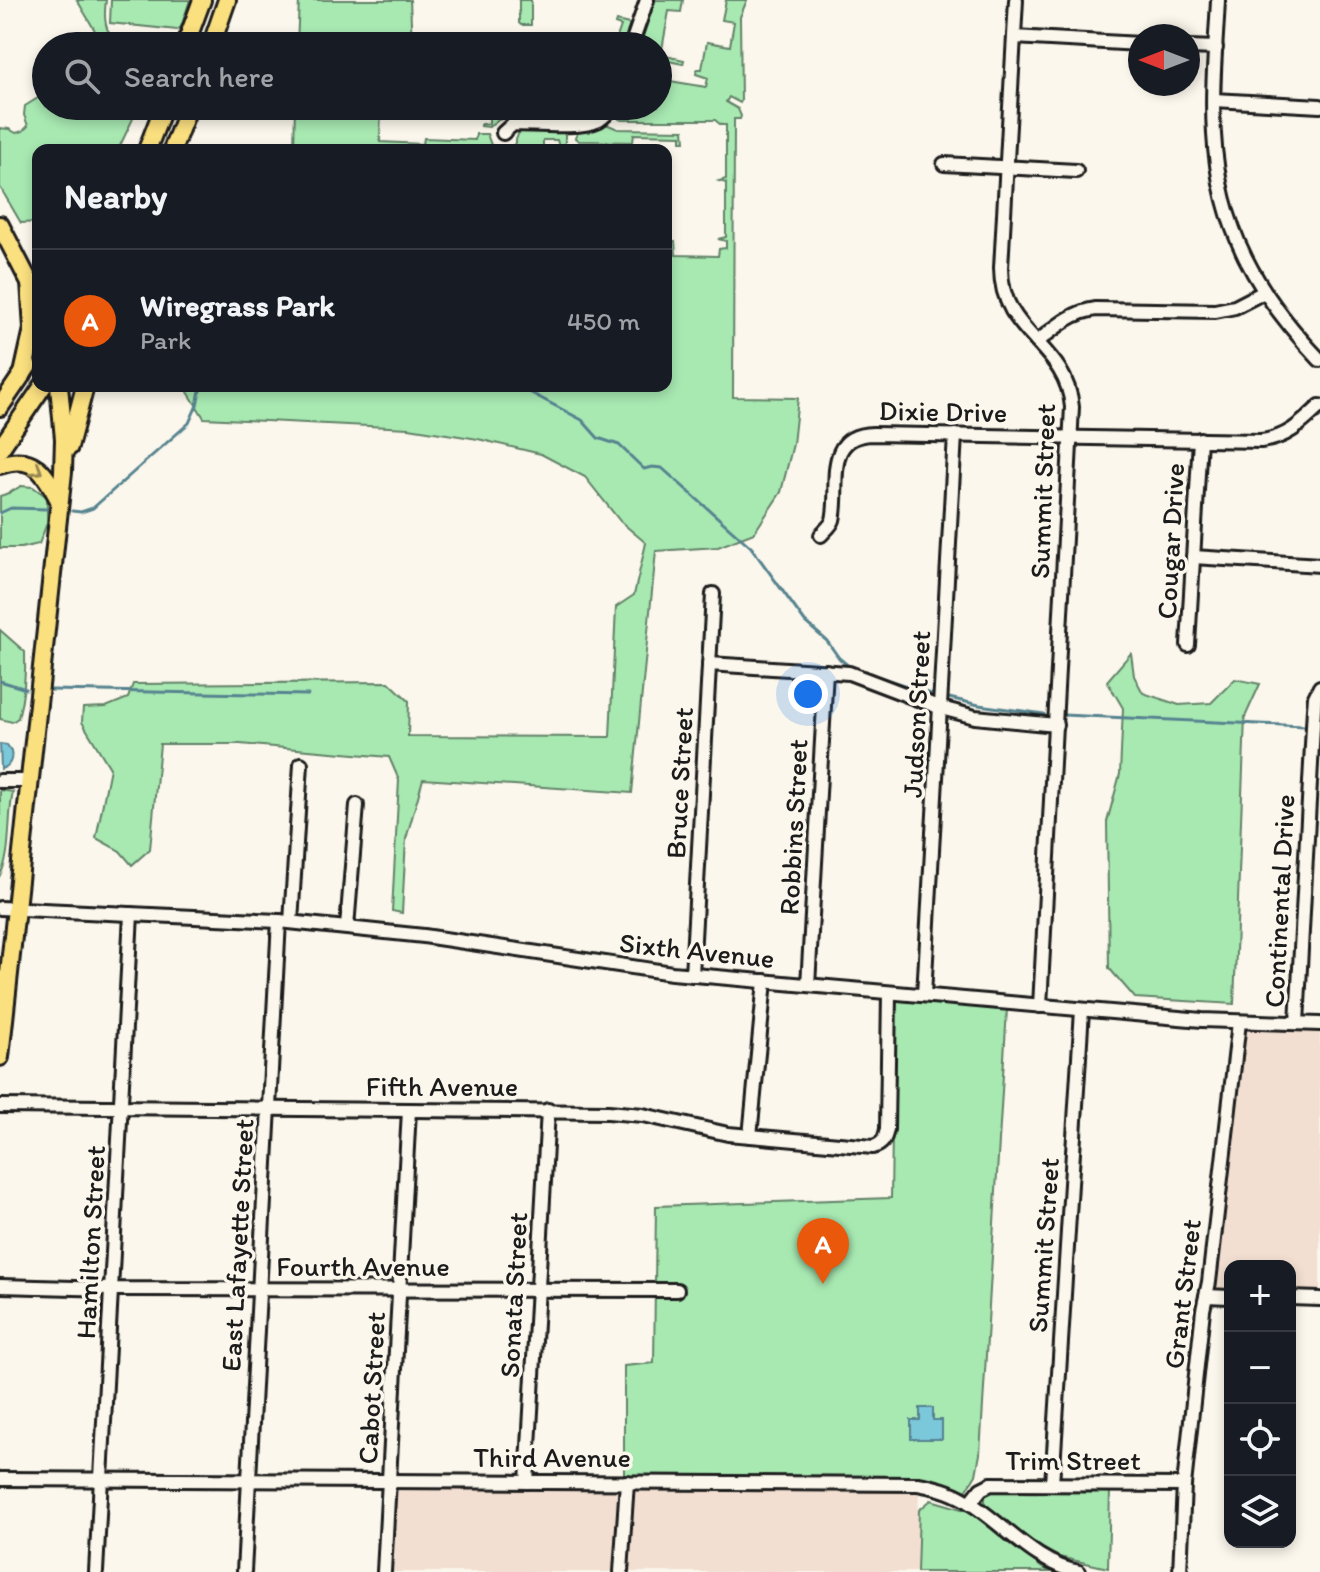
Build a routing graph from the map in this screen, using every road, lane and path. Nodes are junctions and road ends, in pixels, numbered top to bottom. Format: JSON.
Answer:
{"nodes":[{"id":1,"x":202,"y":0,"type":"edge"},
{"id":2,"x":227,"y":0,"type":"edge"},
{"id":3,"x":647,"y":0,"type":"edge"},
{"id":4,"x":1016,"y":0,"type":"edge"},
{"id":5,"x":1218,"y":0,"type":"edge"},
{"id":6,"x":190,"y":32,"type":"edge"},
{"id":7,"x":216,"y":32,"type":"edge"},
{"id":8,"x":636,"y":32,"type":"edge"},
{"id":9,"x":1014,"y":37,"type":"junction"},
{"id":10,"x":1128,"y":43,"type":"edge"},
{"id":11,"x":1200,"y":47,"type":"edge"},
{"id":12,"x":1216,"y":48,"type":"junction"},
{"id":13,"x":1214,"y":100,"type":"junction"},
{"id":14,"x":1320,"y":106,"type":"edge"},
{"id":15,"x":159,"y":120,"type":"edge"},
{"id":16,"x":184,"y":120,"type":"edge"},
{"id":17,"x":596,"y":120,"type":"edge"},
{"id":18,"x":503,"y":133,"type":"dead end"},
{"id":19,"x":149,"y":144,"type":"edge"},
{"id":20,"x":174,"y":144,"type":"edge"},
{"id":21,"x":944,"y":164,"type":"dead end"},
{"id":22,"x":1006,"y":167,"type":"junction"},
{"id":23,"x":1076,"y":171,"type":"dead end"},
{"id":24,"x":0,"y":225,"type":"edge"},
{"id":25,"x":11,"y":244,"type":"junction"},
{"id":26,"x":32,"y":259,"type":"edge"},
{"id":27,"x":30,"y":281,"type":"junction"},
{"id":28,"x":32,"y":286,"type":"edge"},
{"id":29,"x":1264,"y":292,"type":"junction"},
{"id":30,"x":32,"y":313,"type":"edge"},
{"id":31,"x":32,"y":334,"type":"edge"},
{"id":32,"x":1037,"y":342,"type":"junction"},
{"id":33,"x":32,"y":360,"type":"edge"},
{"id":34,"x":1320,"y":360,"type":"edge"},
{"id":35,"x":23,"y":374,"type":"junction"},
{"id":36,"x":39,"y":392,"type":"edge"},
{"id":37,"x":60,"y":392,"type":"edge"},
{"id":38,"x":83,"y":392,"type":"edge"},
{"id":39,"x":1320,"y":406,"type":"edge"},
{"id":40,"x":0,"y":407,"type":"edge"},
{"id":41,"x":955,"y":435,"type":"junction"},
{"id":42,"x":1071,"y":437,"type":"junction"},
{"id":43,"x":1200,"y":439,"type":"junction"},
{"id":44,"x":0,"y":449,"type":"edge"},
{"id":45,"x":0,"y":465,"type":"edge"},
{"id":46,"x":63,"y":472,"type":"junction"},
{"id":47,"x":60,"y":501,"type":"junction"},
{"id":48,"x":821,"y":535,"type":"dead end"},
{"id":49,"x":1193,"y":557,"type":"junction"},
{"id":50,"x":1320,"y":565,"type":"edge"},
{"id":51,"x":713,"y":594,"type":"dead end"},
{"id":52,"x":1188,"y":645,"type":"dead end"},
{"id":53,"x":709,"y":664,"type":"junction"},
{"id":54,"x":826,"y":671,"type":"junction"},
{"id":55,"x":1320,"y":687,"type":"edge"},
{"id":56,"x":941,"y":708,"type":"junction"},
{"id":57,"x":1056,"y":725,"type":"junction"},
{"id":58,"x":301,"y":764,"type":"dead end"},
{"id":59,"x":0,"y":781,"type":"edge"},
{"id":60,"x":29,"y":781,"type":"junction"},
{"id":61,"x":357,"y":805,"type":"dead end"},
{"id":62,"x":1314,"y":814,"type":"edge"},
{"id":63,"x":8,"y":908,"type":"edge"},
{"id":64,"x":131,"y":914,"type":"junction"},
{"id":65,"x":285,"y":921,"type":"junction"},
{"id":66,"x":347,"y":927,"type":"junction"},
{"id":67,"x":692,"y":975,"type":"junction"},
{"id":68,"x":765,"y":981,"type":"junction"},
{"id":69,"x":808,"y":985,"type":"junction"},
{"id":70,"x":889,"y":993,"type":"junction"},
{"id":71,"x":924,"y":995,"type":"junction"},
{"id":72,"x":1040,"y":1006,"type":"junction"},
{"id":73,"x":1082,"y":1010,"type":"junction"},
{"id":74,"x":1239,"y":1022,"type":"junction"},
{"id":75,"x":1297,"y":1023,"type":"junction"},
{"id":76,"x":1320,"y":1024,"type":"edge"},
{"id":77,"x":0,"y":1057,"type":"edge"},
{"id":78,"x":0,"y":1106,"type":"edge"},
{"id":79,"x":121,"y":1108,"type":"junction"},
{"id":80,"x":268,"y":1109,"type":"junction"},
{"id":81,"x":409,"y":1110,"type":"junction"},
{"id":82,"x":548,"y":1110,"type":"junction"},
{"id":83,"x":750,"y":1136,"type":"junction"},
{"id":84,"x":0,"y":1286,"type":"edge"},
{"id":85,"x":111,"y":1289,"type":"junction"},
{"id":86,"x":259,"y":1289,"type":"junction"},
{"id":87,"x":399,"y":1290,"type":"junction"},
{"id":88,"x":677,"y":1290,"type":"dead end"},
{"id":89,"x":537,"y":1291,"type":"junction"},
{"id":90,"x":1206,"y":1296,"type":"junction"},
{"id":91,"x":1224,"y":1297,"type":"edge"},
{"id":92,"x":1296,"y":1298,"type":"edge"},
{"id":93,"x":1320,"y":1299,"type":"edge"},
{"id":94,"x":0,"y":1479,"type":"edge"},
{"id":95,"x":102,"y":1480,"type":"junction"},
{"id":96,"x":249,"y":1480,"type":"junction"},
{"id":97,"x":390,"y":1481,"type":"junction"},
{"id":98,"x":527,"y":1482,"type":"junction"},
{"id":99,"x":627,"y":1482,"type":"junction"},
{"id":100,"x":1052,"y":1484,"type":"junction"},
{"id":101,"x":1184,"y":1485,"type":"junction"},
{"id":102,"x":970,"y":1503,"type":"junction"},
{"id":103,"x":96,"y":1572,"type":"edge"},
{"id":104,"x":244,"y":1572,"type":"edge"},
{"id":105,"x":384,"y":1572,"type":"edge"},
{"id":106,"x":621,"y":1572,"type":"edge"},
{"id":107,"x":1079,"y":1572,"type":"edge"},
{"id":108,"x":1180,"y":1572,"type":"edge"}],
"edges":[{"from":1,"to":6,"type":"main road"},
{"from":2,"to":7,"type":"main road"},
{"from":3,"to":8,"type":"street"},
{"from":4,"to":9,"type":"street","name":"Summit Street"},
{"from":5,"to":12,"type":"street"},
{"from":9,"to":10,"type":"street"},
{"from":9,"to":22,"type":"street","name":"Summit Street"},
{"from":11,"to":12,"type":"street"},
{"from":12,"to":13,"type":"street"},
{"from":13,"to":14,"type":"street"},
{"from":13,"to":29,"type":"street"},
{"from":15,"to":19,"type":"main road"},
{"from":16,"to":20,"type":"main road"},
{"from":17,"to":18,"type":"street"},
{"from":21,"to":22,"type":"street"},
{"from":22,"to":23,"type":"street"},
{"from":22,"to":32,"type":"street","name":"Summit Street"},
{"from":24,"to":25,"type":"main road"},
{"from":25,"to":26,"type":"main road"},
{"from":25,"to":27,"type":"main road"},
{"from":27,"to":28,"type":"main road"},
{"from":27,"to":30,"type":"main road"},
{"from":29,"to":32,"type":"street"},
{"from":29,"to":34,"type":"street"},
{"from":31,"to":35,"type":"main road"},
{"from":32,"to":42,"type":"street","name":"Summit Street"},
{"from":33,"to":35,"type":"main road"},
{"from":35,"to":40,"type":"main road"},
{"from":36,"to":44,"type":"main road"},
{"from":37,"to":46,"type":"main road"},
{"from":38,"to":46,"type":"main road"},
{"from":39,"to":43,"type":"street","name":"Dixie Drive"},
{"from":41,"to":42,"type":"street","name":"Dixie Drive"},
{"from":41,"to":48,"type":"street","name":"Dixie Drive"},
{"from":41,"to":56,"type":"street","name":"Judson Street"},
{"from":42,"to":43,"type":"street","name":"Dixie Drive"},
{"from":42,"to":57,"type":"street","name":"Summit Street"},
{"from":43,"to":49,"type":"street","name":"Cougar Drive"},
{"from":45,"to":47,"type":"main road","one_way":true},
{"from":46,"to":47,"type":"main road"},
{"from":47,"to":60,"type":"main road"},
{"from":49,"to":50,"type":"street"},
{"from":49,"to":52,"type":"street","name":"Cougar Drive"},
{"from":51,"to":53,"type":"street","name":"Bruce Street"},
{"from":53,"to":54,"type":"street"},
{"from":53,"to":67,"type":"street","name":"Bruce Street"},
{"from":54,"to":56,"type":"street"},
{"from":54,"to":69,"type":"street","name":"Robbins Street"},
{"from":55,"to":62,"type":"street","name":"Continental Drive"},
{"from":56,"to":57,"type":"street"},
{"from":56,"to":71,"type":"street","name":"Judson Street"},
{"from":57,"to":72,"type":"street","name":"Summit Street"},
{"from":58,"to":65,"type":"street","name":"East Lafayette Street"},
{"from":59,"to":60,"type":"street"},
{"from":60,"to":63,"type":"main road"},
{"from":61,"to":66,"type":"street"},
{"from":62,"to":75,"type":"street","name":"Continental Drive"},
{"from":63,"to":64,"type":"street","name":"Sixth Avenue"},
{"from":63,"to":77,"type":"main road"},
{"from":64,"to":65,"type":"street","name":"Sixth Avenue"},
{"from":64,"to":79,"type":"street","name":"Hamilton Street"},
{"from":65,"to":66,"type":"street","name":"Sixth Avenue"},
{"from":65,"to":80,"type":"street","name":"East Lafayette Street"},
{"from":66,"to":67,"type":"street","name":"Sixth Avenue"},
{"from":67,"to":68,"type":"street","name":"Sixth Avenue"},
{"from":68,"to":69,"type":"street","name":"Sixth Avenue"},
{"from":68,"to":83,"type":"street"},
{"from":69,"to":70,"type":"street","name":"Sixth Avenue"},
{"from":70,"to":71,"type":"street","name":"Sixth Avenue"},
{"from":70,"to":83,"type":"street","name":"Fifth Avenue"},
{"from":71,"to":72,"type":"street","name":"Sixth Avenue"},
{"from":72,"to":73,"type":"street","name":"Sixth Avenue"},
{"from":73,"to":74,"type":"street","name":"Sixth Avenue"},
{"from":73,"to":100,"type":"street","name":"Summit Street"},
{"from":74,"to":75,"type":"street","name":"Sixth Avenue"},
{"from":74,"to":90,"type":"street","name":"Grant Street"},
{"from":75,"to":76,"type":"street","name":"Sixth Avenue"},
{"from":78,"to":79,"type":"street","name":"Fifth Avenue"},
{"from":79,"to":80,"type":"street","name":"Fifth Avenue"},
{"from":79,"to":85,"type":"street","name":"Hamilton Street"},
{"from":80,"to":81,"type":"street","name":"Fifth Avenue"},
{"from":80,"to":86,"type":"street","name":"East Lafayette Street"},
{"from":81,"to":82,"type":"street","name":"Fifth Avenue"},
{"from":81,"to":87,"type":"street","name":"Cabot Street"},
{"from":82,"to":83,"type":"street","name":"Fifth Avenue"},
{"from":82,"to":89,"type":"street","name":"Sonata Street"},
{"from":84,"to":85,"type":"street","name":"Fourth Avenue"},
{"from":85,"to":86,"type":"street","name":"Fourth Avenue"},
{"from":85,"to":95,"type":"street","name":"Hamilton Street"},
{"from":86,"to":87,"type":"street","name":"Fourth Avenue"},
{"from":86,"to":96,"type":"street","name":"East Lafayette Street"},
{"from":87,"to":89,"type":"street","name":"Fourth Avenue"},
{"from":87,"to":97,"type":"street","name":"Cabot Street"},
{"from":88,"to":89,"type":"street","name":"Fourth Avenue"},
{"from":89,"to":98,"type":"street","name":"Sonata Street"},
{"from":90,"to":91,"type":"street"},
{"from":90,"to":101,"type":"street","name":"Grant Street"},
{"from":92,"to":93,"type":"street"},
{"from":94,"to":95,"type":"street","name":"Third Avenue"},
{"from":95,"to":96,"type":"street","name":"Third Avenue"},
{"from":95,"to":103,"type":"street","name":"Hamilton Street"},
{"from":96,"to":97,"type":"street","name":"Third Avenue"},
{"from":96,"to":104,"type":"street","name":"East Lafayette Street"},
{"from":97,"to":98,"type":"street","name":"Third Avenue"},
{"from":97,"to":105,"type":"street","name":"Cabot Street"},
{"from":98,"to":99,"type":"street","name":"Third Avenue"},
{"from":99,"to":102,"type":"street","name":"Third Avenue"},
{"from":99,"to":106,"type":"street"},
{"from":100,"to":101,"type":"street","name":"Trim Street"},
{"from":100,"to":102,"type":"street","name":"Trim Street"},
{"from":101,"to":108,"type":"street","name":"Grant Street"},
{"from":102,"to":107,"type":"street","name":"Third Avenue"}]}
